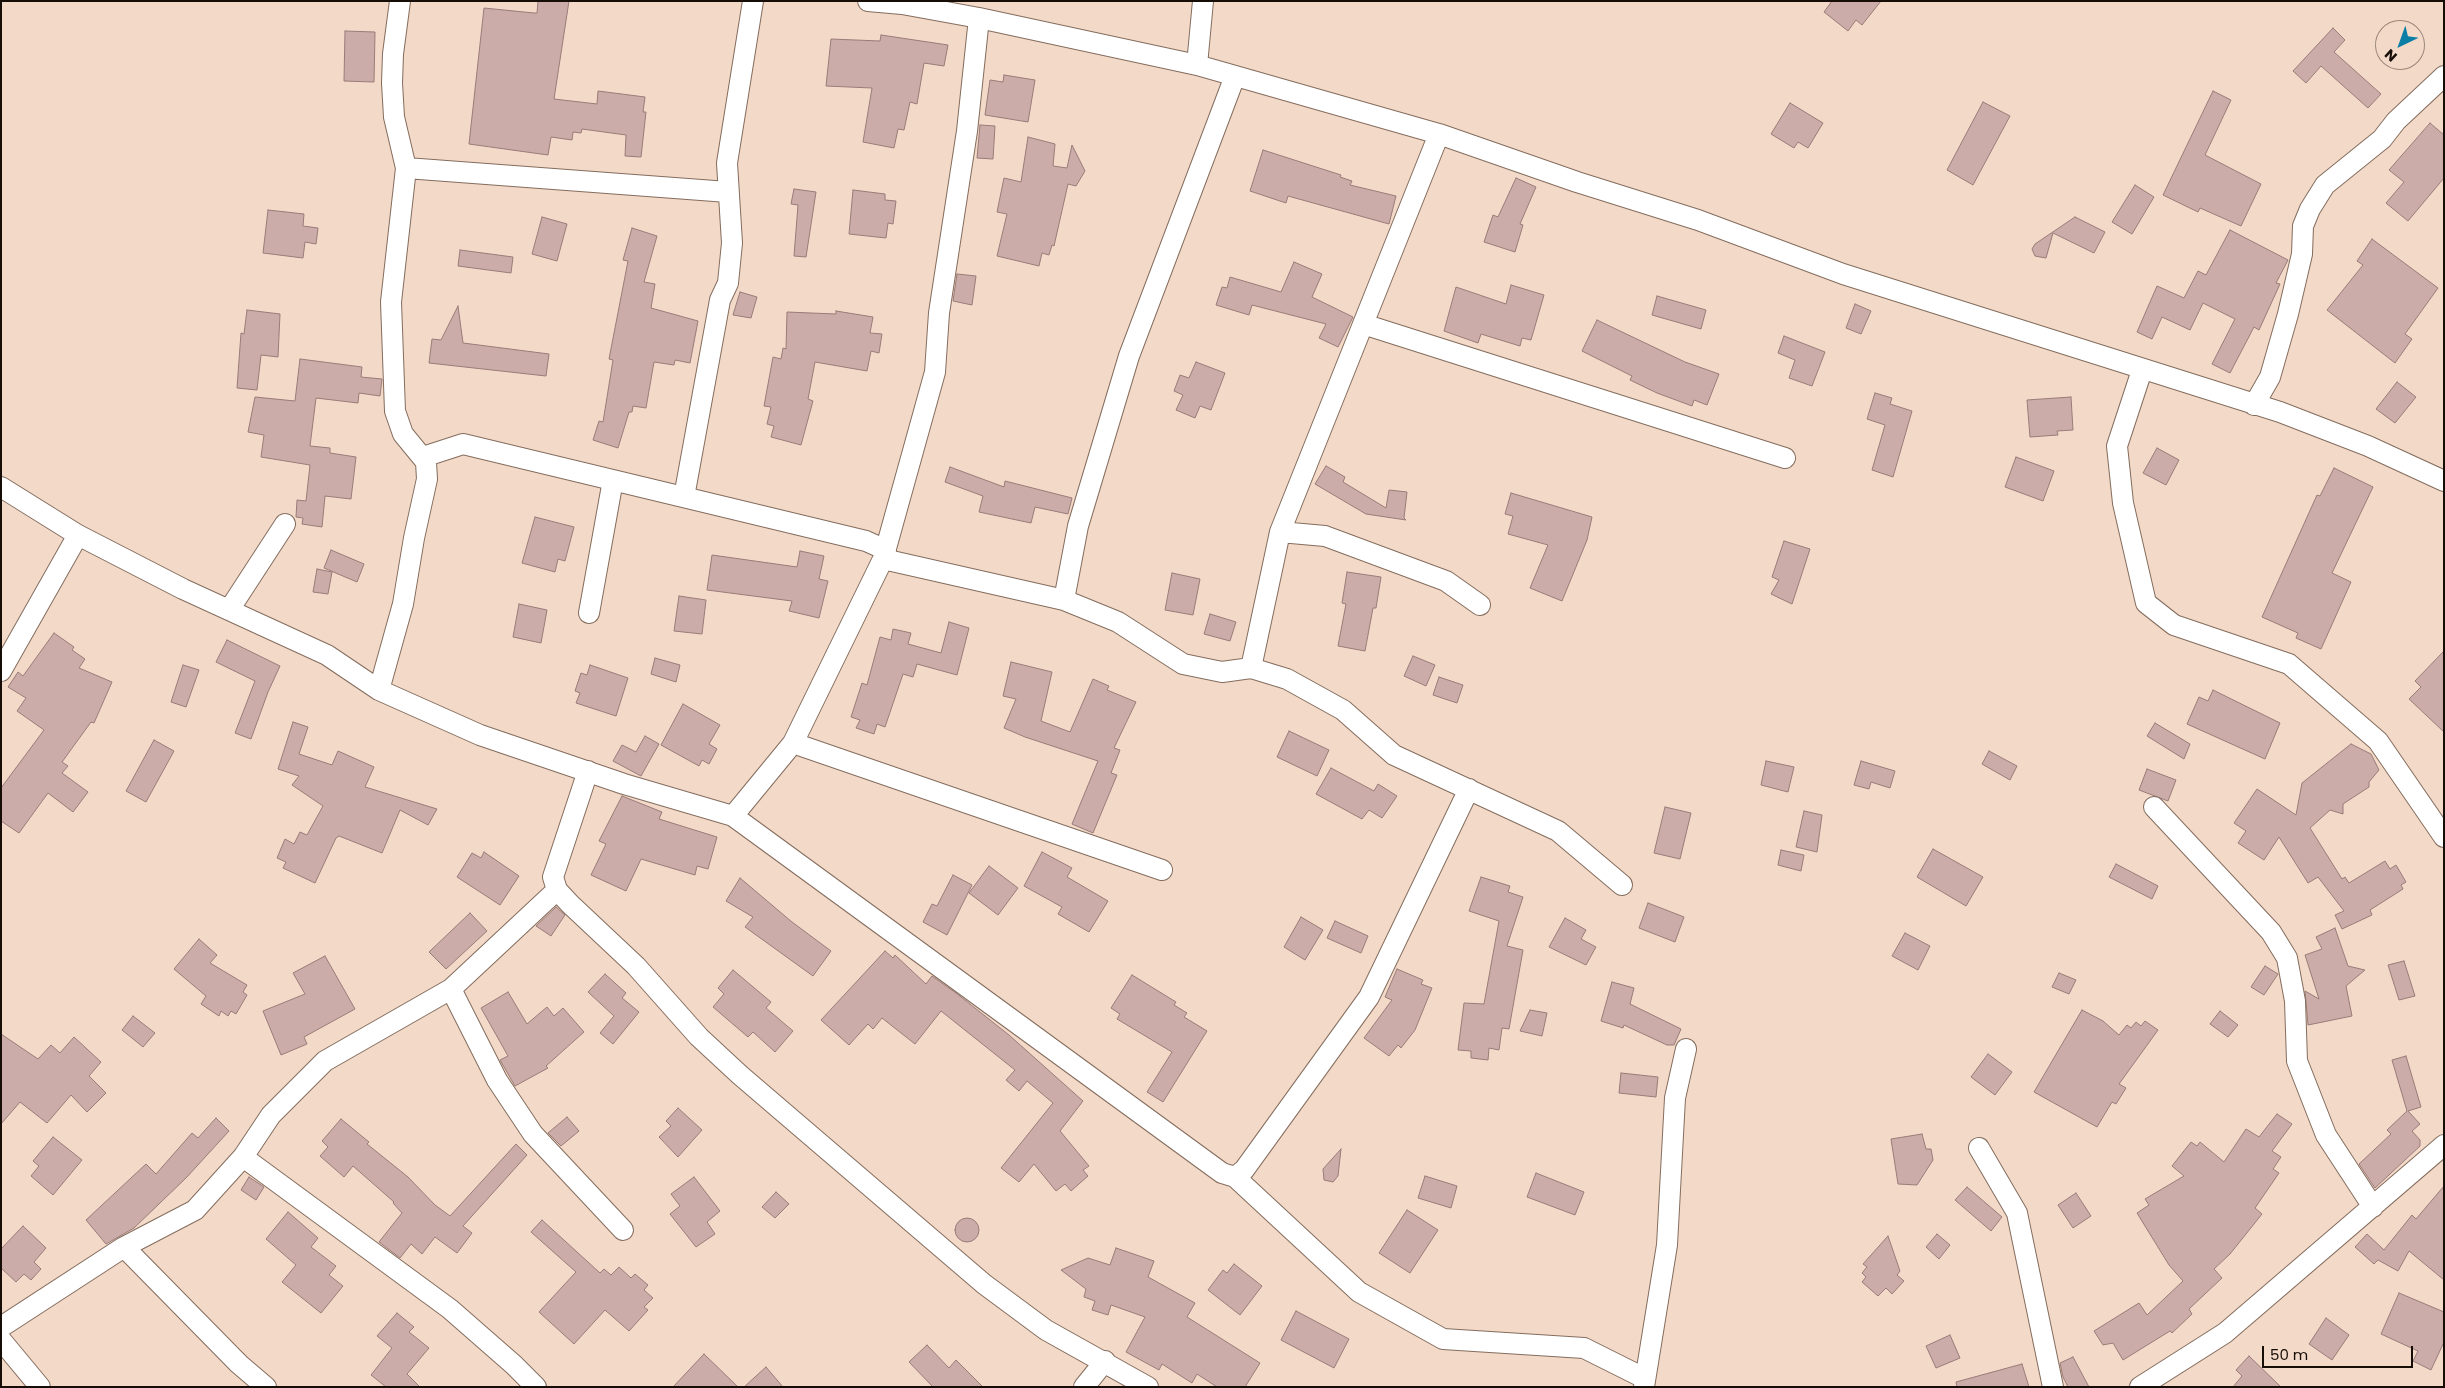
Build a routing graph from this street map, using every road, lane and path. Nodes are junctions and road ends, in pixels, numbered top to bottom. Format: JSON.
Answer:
{"nodes":[{"id":1,"x":400,"y":1,"type":"edge"},
{"id":2,"x":753,"y":1,"type":"edge"},
{"id":3,"x":868,"y":1,"type":"edge"},
{"id":4,"x":1203,"y":1,"type":"edge"},
{"id":5,"x":979,"y":18,"type":"junction"},
{"id":6,"x":1197,"y":65,"type":"junction"},
{"id":7,"x":1235,"y":76,"type":"junction"},
{"id":8,"x":2444,"y":76,"type":"edge"},
{"id":9,"x":1439,"y":134,"type":"junction"},
{"id":10,"x":406,"y":168,"type":"junction"},
{"id":11,"x":728,"y":192,"type":"junction"},
{"id":12,"x":1363,"y":324,"type":"junction"},
{"id":13,"x":2142,"y":370,"type":"junction"},
{"id":14,"x":2270,"y":378,"type":"junction"},
{"id":15,"x":2254,"y":405,"type":"junction"},
{"id":16,"x":2280,"y":412,"type":"junction"},
{"id":17,"x":423,"y":457,"type":"junction"},
{"id":18,"x":1785,"y":458,"type":"dead end"},
{"id":19,"x":613,"y":480,"type":"junction"},
{"id":20,"x":2444,"y":481,"type":"edge"},
{"id":21,"x":1,"y":487,"type":"edge"},
{"id":22,"x":684,"y":497,"type":"junction"},
{"id":23,"x":285,"y":524,"type":"dead end"},
{"id":24,"x":1280,"y":532,"type":"junction"},
{"id":25,"x":78,"y":535,"type":"junction"},
{"id":26,"x":884,"y":554,"type":"junction"},
{"id":27,"x":1064,"y":600,"type":"junction"},
{"id":28,"x":1480,"y":605,"type":"dead end"},
{"id":29,"x":229,"y":610,"type":"junction"},
{"id":30,"x":589,"y":613,"type":"dead end"},
{"id":31,"x":1250,"y":668,"type":"junction"},
{"id":32,"x":1,"y":671,"type":"edge"},
{"id":33,"x":379,"y":690,"type":"junction"},
{"id":34,"x":793,"y":744,"type":"junction"},
{"id":35,"x":588,"y":772,"type":"junction"},
{"id":36,"x":1469,"y":789,"type":"junction"},
{"id":37,"x":2154,"y":807,"type":"dead end"},
{"id":38,"x":733,"y":816,"type":"junction"},
{"id":39,"x":2444,"y":837,"type":"edge"},
{"id":40,"x":1162,"y":870,"type":"dead end"},
{"id":41,"x":1622,"y":885,"type":"dead end"},
{"id":42,"x":557,"y":890,"type":"junction"},
{"id":43,"x":451,"y":989,"type":"junction"},
{"id":44,"x":1686,"y":1049,"type":"dead end"},
{"id":45,"x":2444,"y":1145,"type":"edge"},
{"id":46,"x":1978,"y":1148,"type":"dead end"},
{"id":47,"x":243,"y":1157,"type":"junction"},
{"id":48,"x":1235,"y":1177,"type":"junction"},
{"id":49,"x":2373,"y":1207,"type":"junction"},
{"id":50,"x":623,"y":1230,"type":"dead end"},
{"id":51,"x":124,"y":1248,"type":"junction"},
{"id":52,"x":1,"y":1327,"type":"edge"},
{"id":53,"x":1,"y":1340,"type":"edge"},
{"id":54,"x":1105,"y":1361,"type":"junction"},
{"id":55,"x":1644,"y":1383,"type":"edge"},
{"id":56,"x":40,"y":1387,"type":"edge"},
{"id":57,"x":266,"y":1387,"type":"edge"},
{"id":58,"x":536,"y":1387,"type":"edge"},
{"id":59,"x":1084,"y":1387,"type":"edge"},
{"id":60,"x":1148,"y":1387,"type":"edge"},
{"id":61,"x":2053,"y":1387,"type":"edge"},
{"id":62,"x":2140,"y":1387,"type":"edge"}],
"edges":[{"from":1,"to":10,"type":"street"},
{"from":2,"to":11,"type":"street"},
{"from":3,"to":5,"type":"street"},
{"from":4,"to":6,"type":"street"},
{"from":5,"to":6,"type":"street"},
{"from":5,"to":26,"type":"street"},
{"from":6,"to":7,"type":"street"},
{"from":7,"to":9,"type":"street"},
{"from":7,"to":27,"type":"street"},
{"from":8,"to":14,"type":"street"},
{"from":9,"to":12,"type":"street"},
{"from":9,"to":13,"type":"street"},
{"from":10,"to":11,"type":"street"},
{"from":10,"to":17,"type":"street"},
{"from":11,"to":22,"type":"street"},
{"from":12,"to":18,"type":"street"},
{"from":12,"to":24,"type":"street"},
{"from":13,"to":15,"type":"street"},
{"from":13,"to":39,"type":"street"},
{"from":14,"to":15,"type":"street"},
{"from":14,"to":16,"type":"street"},
{"from":15,"to":16,"type":"street"},
{"from":16,"to":20,"type":"street"},
{"from":17,"to":19,"type":"street"},
{"from":17,"to":33,"type":"street"},
{"from":19,"to":22,"type":"street"},
{"from":19,"to":30,"type":"street"},
{"from":21,"to":25,"type":"street"},
{"from":22,"to":26,"type":"street"},
{"from":23,"to":29,"type":"street"},
{"from":24,"to":28,"type":"street"},
{"from":24,"to":31,"type":"street"},
{"from":25,"to":29,"type":"street"},
{"from":25,"to":32,"type":"street"},
{"from":26,"to":27,"type":"street"},
{"from":26,"to":34,"type":"street"},
{"from":27,"to":31,"type":"street"},
{"from":29,"to":33,"type":"street"},
{"from":31,"to":36,"type":"street"},
{"from":33,"to":35,"type":"street"},
{"from":34,"to":38,"type":"street"},
{"from":34,"to":40,"type":"street"},
{"from":35,"to":38,"type":"street"},
{"from":35,"to":42,"type":"street"},
{"from":36,"to":41,"type":"street"},
{"from":36,"to":48,"type":"street"},
{"from":37,"to":49,"type":"street"},
{"from":38,"to":48,"type":"street"},
{"from":42,"to":43,"type":"street"},
{"from":42,"to":54,"type":"street"},
{"from":43,"to":47,"type":"street"},
{"from":43,"to":50,"type":"street"},
{"from":44,"to":55,"type":"street"},
{"from":45,"to":49,"type":"street"},
{"from":46,"to":61,"type":"street"},
{"from":47,"to":51,"type":"street"},
{"from":47,"to":58,"type":"street"},
{"from":48,"to":55,"type":"street"},
{"from":49,"to":62,"type":"street"},
{"from":51,"to":52,"type":"street"},
{"from":51,"to":57,"type":"street"},
{"from":53,"to":56,"type":"street"},
{"from":54,"to":59,"type":"street"},
{"from":54,"to":60,"type":"street"}]}
